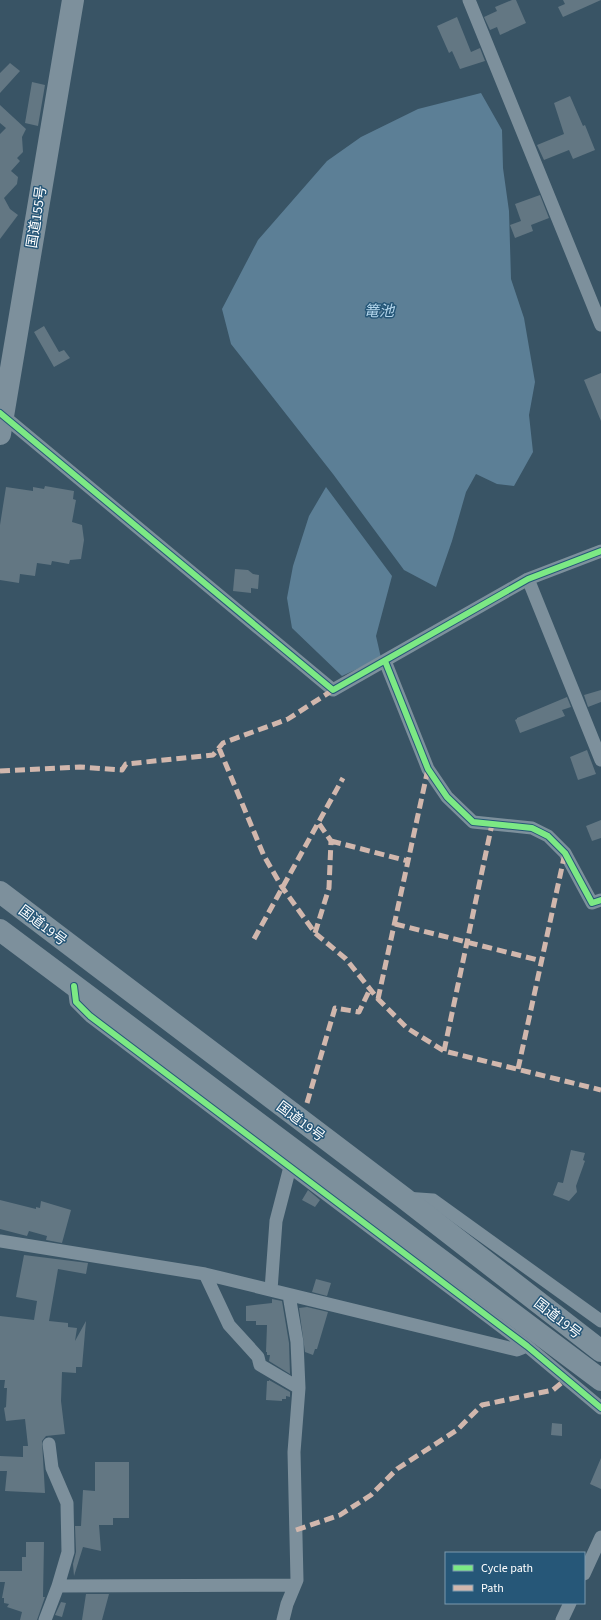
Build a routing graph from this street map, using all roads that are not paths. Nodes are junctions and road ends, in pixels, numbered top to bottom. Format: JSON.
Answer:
{"nodes":[{"id":1,"x":73,"y":0,"type":"edge"},
{"id":2,"x":469,"y":0,"type":"edge"},
{"id":3,"x":601,"y":325,"type":"edge"},
{"id":4,"x":1,"y":421,"type":"edge"},
{"id":5,"x":601,"y":551,"type":"edge"},
{"id":6,"x":528,"y":579,"type":"junction"},
{"id":7,"x":385,"y":661,"type":"junction"},
{"id":8,"x":601,"y":760,"type":"edge"},
{"id":9,"x":0,"y":892,"type":"edge"},
{"id":10,"x":601,"y":900,"type":"edge"},
{"id":11,"x":0,"y":930,"type":"edge"},
{"id":12,"x":74,"y":986,"type":"junction"},
{"id":13,"x":290,"y":1167,"type":"junction"},
{"id":14,"x":404,"y":1198,"type":"junction"},
{"id":15,"x":0,"y":1241,"type":"edge"},
{"id":16,"x":205,"y":1274,"type":"junction"},
{"id":17,"x":271,"y":1290,"type":"junction"},
{"id":18,"x":289,"y":1294,"type":"junction"},
{"id":19,"x":601,"y":1321,"type":"edge"},
{"id":20,"x":527,"y":1346,"type":"junction"},
{"id":21,"x":601,"y":1351,"type":"edge"},
{"id":22,"x":601,"y":1380,"type":"edge"},
{"id":23,"x":298,"y":1388,"type":"junction"},
{"id":24,"x":601,"y":1408,"type":"edge"},
{"id":25,"x":49,"y":1444,"type":"dead end"},
{"id":26,"x":601,"y":1537,"type":"edge"},
{"id":27,"x":585,"y":1572,"type":"edge"},
{"id":28,"x":293,"y":1585,"type":"junction"},
{"id":29,"x":58,"y":1586,"type":"junction"},
{"id":30,"x":570,"y":1604,"type":"edge"},
{"id":31,"x":45,"y":1620,"type":"edge"},
{"id":32,"x":283,"y":1620,"type":"edge"},
{"id":33,"x":562,"y":1620,"type":"edge"}],
"edges":[{"from":1,"to":4,"type":"highway","name":"国道155号"},
{"from":2,"to":3,"type":"street"},
{"from":4,"to":7,"type":"street"},
{"from":5,"to":6,"type":"street"},
{"from":6,"to":7,"type":"street"},
{"from":6,"to":8,"type":"street"},
{"from":7,"to":10,"type":"street"},
{"from":9,"to":14,"type":"highway","name":"国道19号"},
{"from":11,"to":12,"type":"highway","name":"国道19号"},
{"from":12,"to":13,"type":"street"},
{"from":12,"to":22,"type":"highway","name":"国道19号"},
{"from":13,"to":17,"type":"street"},
{"from":13,"to":20,"type":"street"},
{"from":14,"to":19,"type":"street"},
{"from":14,"to":21,"type":"highway","name":"国道19号"},
{"from":15,"to":16,"type":"street"},
{"from":16,"to":17,"type":"street"},
{"from":16,"to":23,"type":"street"},
{"from":17,"to":18,"type":"street"},
{"from":18,"to":20,"type":"street"},
{"from":18,"to":23,"type":"street"},
{"from":20,"to":24,"type":"street"},
{"from":23,"to":28,"type":"street"},
{"from":25,"to":29,"type":"street"},
{"from":26,"to":27,"type":"street"},
{"from":28,"to":29,"type":"street"},
{"from":28,"to":32,"type":"street"},
{"from":29,"to":31,"type":"street"},
{"from":30,"to":33,"type":"street"}]}
